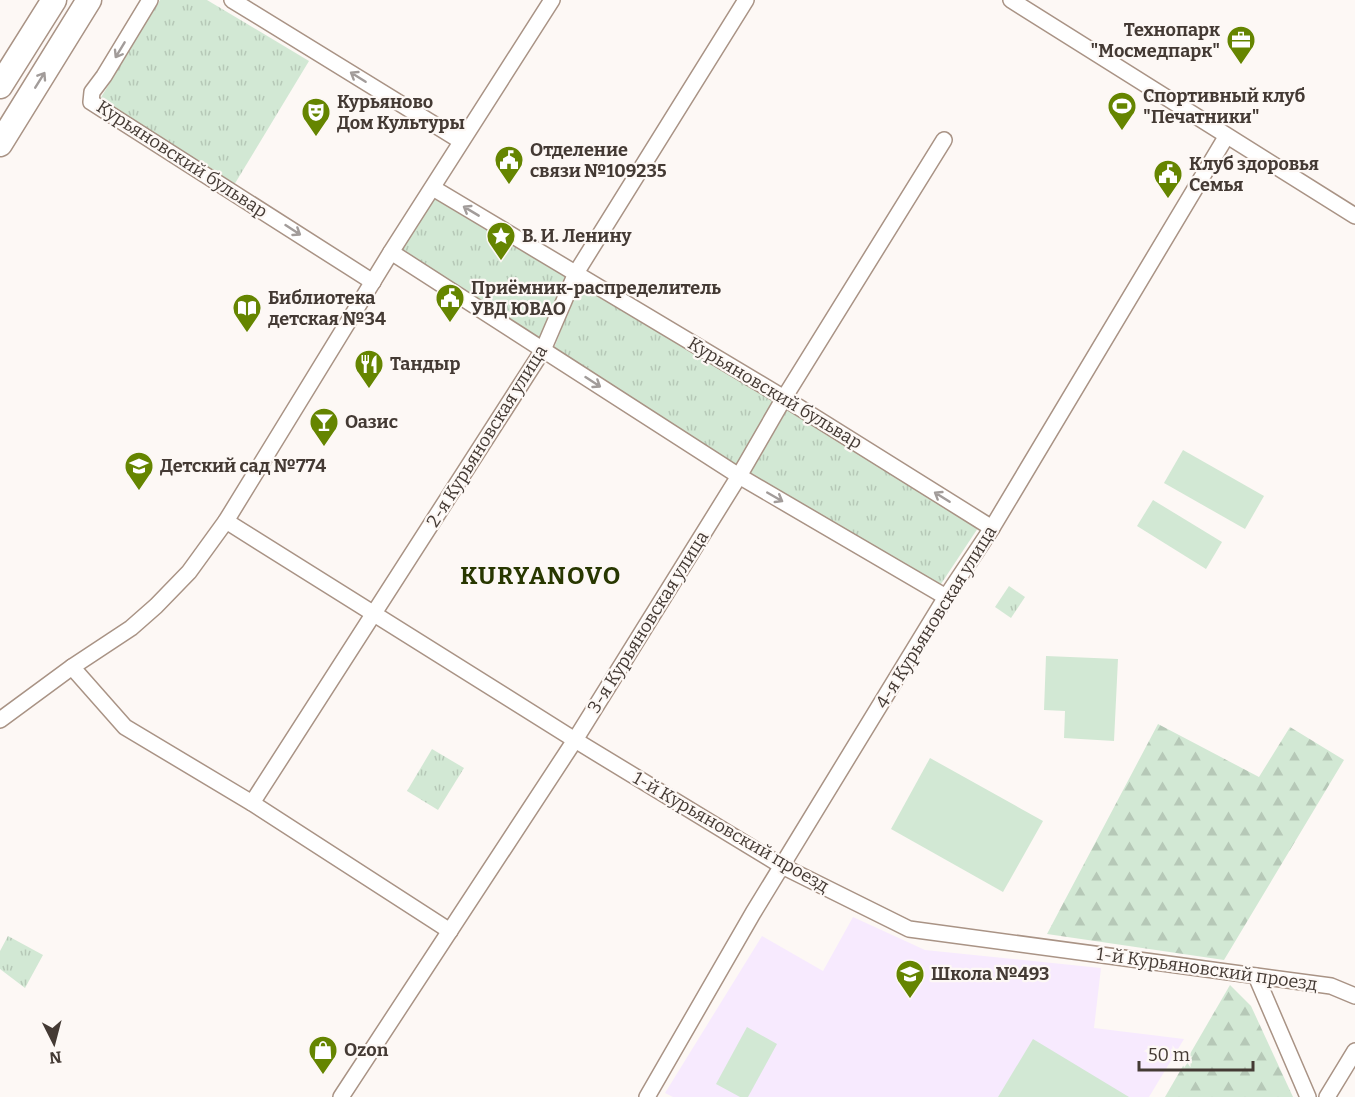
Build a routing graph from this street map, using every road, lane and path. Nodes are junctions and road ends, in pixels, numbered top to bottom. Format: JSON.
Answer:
{"nodes":[{"id":1,"x":54,"y":0,"type":"edge"},
{"id":2,"x":89,"y":0,"type":"edge"},
{"id":3,"x":150,"y":0,"type":"edge"},
{"id":4,"x":232,"y":0,"type":"edge"},
{"id":5,"x":552,"y":0,"type":"edge"},
{"id":6,"x":746,"y":0,"type":"edge"},
{"id":7,"x":1011,"y":0,"type":"edge"},
{"id":8,"x":0,"y":86,"type":"edge"},
{"id":9,"x":1226,"y":137,"type":"junction"},
{"id":10,"x":944,"y":140,"type":"dead end"},
{"id":11,"x":461,"y":141,"type":"junction"},
{"id":12,"x":0,"y":144,"type":"edge"},
{"id":13,"x":433,"y":188,"type":"junction"},
{"id":14,"x":1355,"y":216,"type":"edge"},
{"id":15,"x":391,"y":252,"type":"junction"},
{"id":16,"x":576,"y":273,"type":"junction"},
{"id":17,"x":373,"y":282,"type":"junction"},
{"id":18,"x":543,"y":350,"type":"junction"},
{"id":19,"x":784,"y":398,"type":"junction"},
{"id":20,"x":739,"y":476,"type":"junction"},
{"id":21,"x":226,"y":521,"type":"junction"},
{"id":22,"x":992,"y":528,"type":"junction"},
{"id":23,"x":946,"y":597,"type":"junction"},
{"id":24,"x":373,"y":613,"type":"junction"},
{"id":25,"x":72,"y":667,"type":"junction"},
{"id":26,"x":0,"y":720,"type":"edge"},
{"id":27,"x":575,"y":740,"type":"junction"},
{"id":28,"x":252,"y":803,"type":"junction"},
{"id":29,"x":783,"y":866,"type":"junction"},
{"id":30,"x":450,"y":931,"type":"junction"},
{"id":31,"x":1256,"y":976,"type":"junction"},
{"id":32,"x":1355,"y":995,"type":"edge"},
{"id":33,"x":1355,"y":1051,"type":"edge"},
{"id":34,"x":341,"y":1097,"type":"edge"},
{"id":35,"x":647,"y":1097,"type":"edge"},
{"id":36,"x":1308,"y":1097,"type":"edge"},
{"id":37,"x":1327,"y":1097,"type":"edge"}],
"edges":[{"from":1,"to":8,"type":"main road"},
{"from":12,"to":2,"type":"main road","one_way":true},
{"from":3,"to":17,"type":"street","name":"Курьяновский бульвар","one_way":true},
{"from":11,"to":4,"type":"street","one_way":true},
{"from":5,"to":11,"type":"street"},
{"from":6,"to":16,"type":"street","name":"2-я Курьяновская улица"},
{"from":7,"to":9,"type":"street"},
{"from":9,"to":14,"type":"street"},
{"from":9,"to":22,"type":"street","name":"4-я Курьяновская улица"},
{"from":10,"to":19,"type":"street","name":"3-я Курьяновская улица"},
{"from":11,"to":13,"type":"street"},
{"from":13,"to":15,"type":"street"},
{"from":16,"to":13,"type":"street","name":"Курьяновский бульвар","one_way":true},
{"from":15,"to":17,"type":"street"},
{"from":15,"to":18,"type":"street"},
{"from":16,"to":18,"type":"street","name":"2-я Курьяновская улица"},
{"from":16,"to":19,"type":"street","name":"Курьяновский бульвар"},
{"from":17,"to":21,"type":"street"},
{"from":18,"to":20,"type":"street","one_way":true},
{"from":18,"to":24,"type":"street","name":"2-я Курьяновская улица"},
{"from":19,"to":20,"type":"street","name":"3-я Курьяновская улица"},
{"from":22,"to":19,"type":"street","name":"Курьяновский бульвар","one_way":true},
{"from":20,"to":23,"type":"street","one_way":true},
{"from":20,"to":27,"type":"street","name":"3-я Курьяновская улица"},
{"from":21,"to":24,"type":"street","name":"1-й Курьяновский проезд"},
{"from":21,"to":25,"type":"street"},
{"from":22,"to":23,"type":"street","name":"4-я Курьяновская улица"},
{"from":23,"to":29,"type":"street","name":"4-я Курьяновская улица"},
{"from":24,"to":27,"type":"street","name":"1-й Курьяновский проезд"},
{"from":24,"to":28,"type":"street","name":"2-я Курьяновская улица"},
{"from":25,"to":26,"type":"street"},
{"from":25,"to":28,"type":"street"},
{"from":27,"to":29,"type":"street","name":"1-й Курьяновский проезд"},
{"from":27,"to":30,"type":"street","name":"3-я Курьяновская улица"},
{"from":28,"to":30,"type":"street"},
{"from":29,"to":31,"type":"street","name":"1-й Курьяновский проезд"},
{"from":29,"to":35,"type":"street","name":"4-я Курьяновская улица"},
{"from":30,"to":34,"type":"street","name":"3-я Курьяновская улица"},
{"from":31,"to":32,"type":"street","name":"1-й Курьяновский проезд"},
{"from":31,"to":36,"type":"street"},
{"from":33,"to":37,"type":"street"}]}
